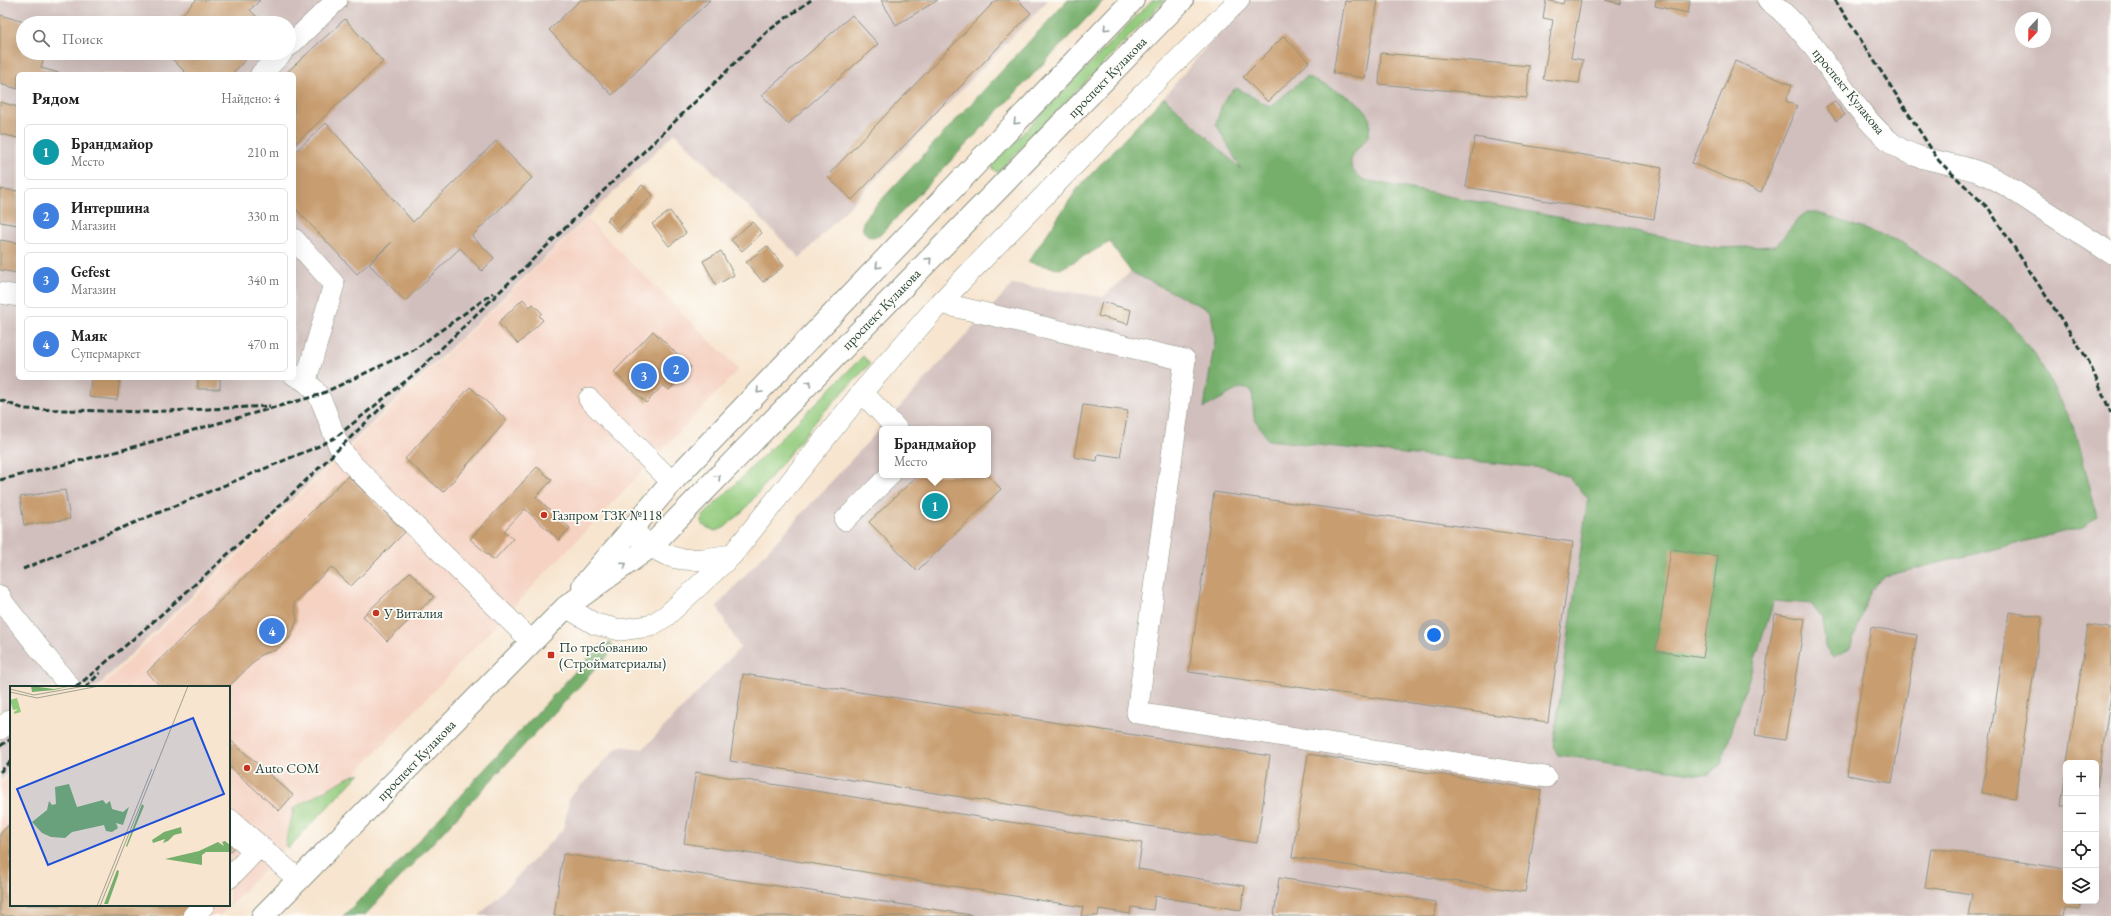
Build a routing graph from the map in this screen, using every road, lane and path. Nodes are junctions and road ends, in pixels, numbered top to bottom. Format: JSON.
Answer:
{"nodes":[{"id":1,"x":336,"y":0,"type":"edge"},
{"id":2,"x":1133,"y":0,"type":"edge"},
{"id":3,"x":1182,"y":0,"type":"edge"},
{"id":4,"x":1239,"y":0,"type":"edge"},
{"id":5,"x":1768,"y":0,"type":"edge"},
{"id":6,"x":296,"y":39,"type":"edge"},
{"id":7,"x":275,"y":60,"type":"edge"},
{"id":8,"x":263,"y":72,"type":"edge"},
{"id":9,"x":296,"y":241,"type":"edge"},
{"id":10,"x":2111,"y":253,"type":"edge"},
{"id":11,"x":0,"y":293,"type":"edge"},
{"id":12,"x":16,"y":296,"type":"edge"},
{"id":13,"x":940,"y":304,"type":"junction"},
{"id":14,"x":300,"y":377,"type":"edge"},
{"id":15,"x":862,"y":392,"type":"junction"},
{"id":16,"x":589,"y":399,"type":"dead end"},
{"id":17,"x":894,"y":426,"type":"edge"},
{"id":18,"x":887,"y":478,"type":"edge"},
{"id":19,"x":672,"y":482,"type":"junction"},
{"id":20,"x":845,"y":520,"type":"dead end"},
{"id":21,"x":630,"y":529,"type":"junction"},
{"id":22,"x":650,"y":547,"type":"junction"},
{"id":23,"x":732,"y":555,"type":"junction"},
{"id":24,"x":0,"y":596,"type":"edge"},
{"id":25,"x":567,"y":606,"type":"junction"},
{"id":26,"x":531,"y":641,"type":"junction"},
{"id":27,"x":61,"y":684,"type":"edge"},
{"id":28,"x":10,"y":721,"type":"edge"},
{"id":29,"x":0,"y":729,"type":"edge"},
{"id":30,"x":1546,"y":777,"type":"dead end"},
{"id":31,"x":230,"y":820,"type":"edge"},
{"id":32,"x":230,"y":831,"type":"edge"},
{"id":33,"x":230,"y":877,"type":"edge"},
{"id":34,"x":299,"y":880,"type":"junction"},
{"id":35,"x":203,"y":906,"type":"edge"},
{"id":36,"x":193,"y":916,"type":"edge"},
{"id":37,"x":263,"y":916,"type":"edge"}],
"edges":[{"from":1,"to":6,"type":"street"},
{"from":2,"to":19,"type":"main road","name":"проспект Кулакова","one_way":true},
{"from":22,"to":3,"type":"main road","name":"проспект Кулакова","one_way":true},
{"from":4,"to":13,"type":"street"},
{"from":5,"to":10,"type":"street","name":"проспект Кулакова"},
{"from":7,"to":8,"type":"street"},
{"from":9,"to":14,"type":"street"},
{"from":11,"to":12,"type":"street"},
{"from":13,"to":15,"type":"street"},
{"from":13,"to":30,"type":"street"},
{"from":14,"to":26,"type":"street"},
{"from":15,"to":17,"type":"street"},
{"from":15,"to":23,"type":"street"},
{"from":16,"to":19,"type":"street"},
{"from":18,"to":20,"type":"street"},
{"from":19,"to":21,"type":"main road","name":"проспект Кулакова"},
{"from":21,"to":22,"type":"street"},
{"from":21,"to":25,"type":"main road","name":"проспект Кулакова"},
{"from":22,"to":23,"type":"street"},
{"from":25,"to":22,"type":"main road","name":"проспект Кулакова","one_way":true},
{"from":23,"to":25,"type":"street"},
{"from":24,"to":27,"type":"street"},
{"from":25,"to":26,"type":"main road","name":"проспект Кулакова"},
{"from":26,"to":34,"type":"main road","name":"проспект Кулакова"},
{"from":28,"to":29,"type":"street"},
{"from":31,"to":34,"type":"street"},
{"from":32,"to":33,"type":"street"},
{"from":34,"to":37,"type":"main road","name":"проспект Кулакова"},
{"from":35,"to":36,"type":"street"}]}
